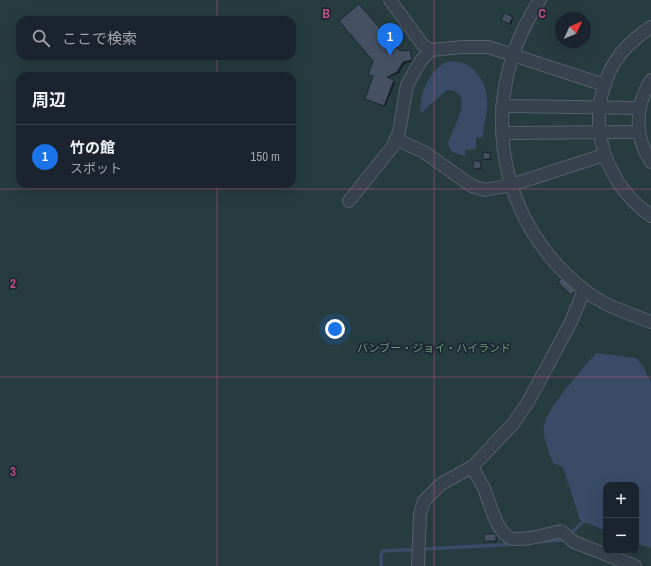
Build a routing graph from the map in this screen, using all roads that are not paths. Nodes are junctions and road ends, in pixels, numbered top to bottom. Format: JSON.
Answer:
{"nodes":[{"id":1,"x":390,"y":0,"type":"edge"},
{"id":2,"x":540,"y":0,"type":"edge"},
{"id":3,"x":651,"y":27,"type":"edge"},
{"id":4,"x":430,"y":50,"type":"junction"},
{"id":5,"x":513,"y":55,"type":"junction"},
{"id":6,"x":651,"y":80,"type":"edge"},
{"id":7,"x":605,"y":85,"type":"junction"},
{"id":8,"x":502,"y":106,"type":"junction"},
{"id":9,"x":600,"y":107,"type":"junction"},
{"id":10,"x":639,"y":108,"type":"junction"},
{"id":11,"x":599,"y":132,"type":"junction"},
{"id":12,"x":638,"y":132,"type":"junction"},
{"id":13,"x":502,"y":133,"type":"junction"},
{"id":14,"x":396,"y":139,"type":"junction"},
{"id":15,"x":604,"y":155,"type":"junction"},
{"id":16,"x":651,"y":162,"type":"edge"},
{"id":17,"x":510,"y":185,"type":"junction"},
{"id":18,"x":349,"y":201,"type":"dead end"},
{"id":19,"x":651,"y":216,"type":"edge"},
{"id":20,"x":584,"y":290,"type":"junction"},
{"id":21,"x":651,"y":322,"type":"edge"},
{"id":22,"x":472,"y":466,"type":"junction"},
{"id":23,"x":418,"y":566,"type":"edge"},
{"id":24,"x":635,"y":566,"type":"edge"}],
"edges":[{"from":1,"to":4,"type":"street"},
{"from":2,"to":5,"type":"street"},
{"from":3,"to":7,"type":"street"},
{"from":4,"to":5,"type":"street"},
{"from":4,"to":14,"type":"street"},
{"from":5,"to":7,"type":"street"},
{"from":5,"to":8,"type":"street"},
{"from":6,"to":10,"type":"street"},
{"from":7,"to":9,"type":"street"},
{"from":8,"to":9,"type":"street"},
{"from":8,"to":13,"type":"street"},
{"from":9,"to":10,"type":"street"},
{"from":9,"to":11,"type":"street"},
{"from":10,"to":12,"type":"street"},
{"from":11,"to":12,"type":"street"},
{"from":11,"to":13,"type":"street"},
{"from":11,"to":15,"type":"street"},
{"from":12,"to":16,"type":"street"},
{"from":13,"to":17,"type":"street"},
{"from":14,"to":17,"type":"street"},
{"from":14,"to":18,"type":"street"},
{"from":15,"to":17,"type":"street"},
{"from":15,"to":19,"type":"street"},
{"from":17,"to":20,"type":"street"},
{"from":20,"to":21,"type":"street"},
{"from":20,"to":22,"type":"street"},
{"from":22,"to":23,"type":"street"},
{"from":22,"to":24,"type":"street"}]}
